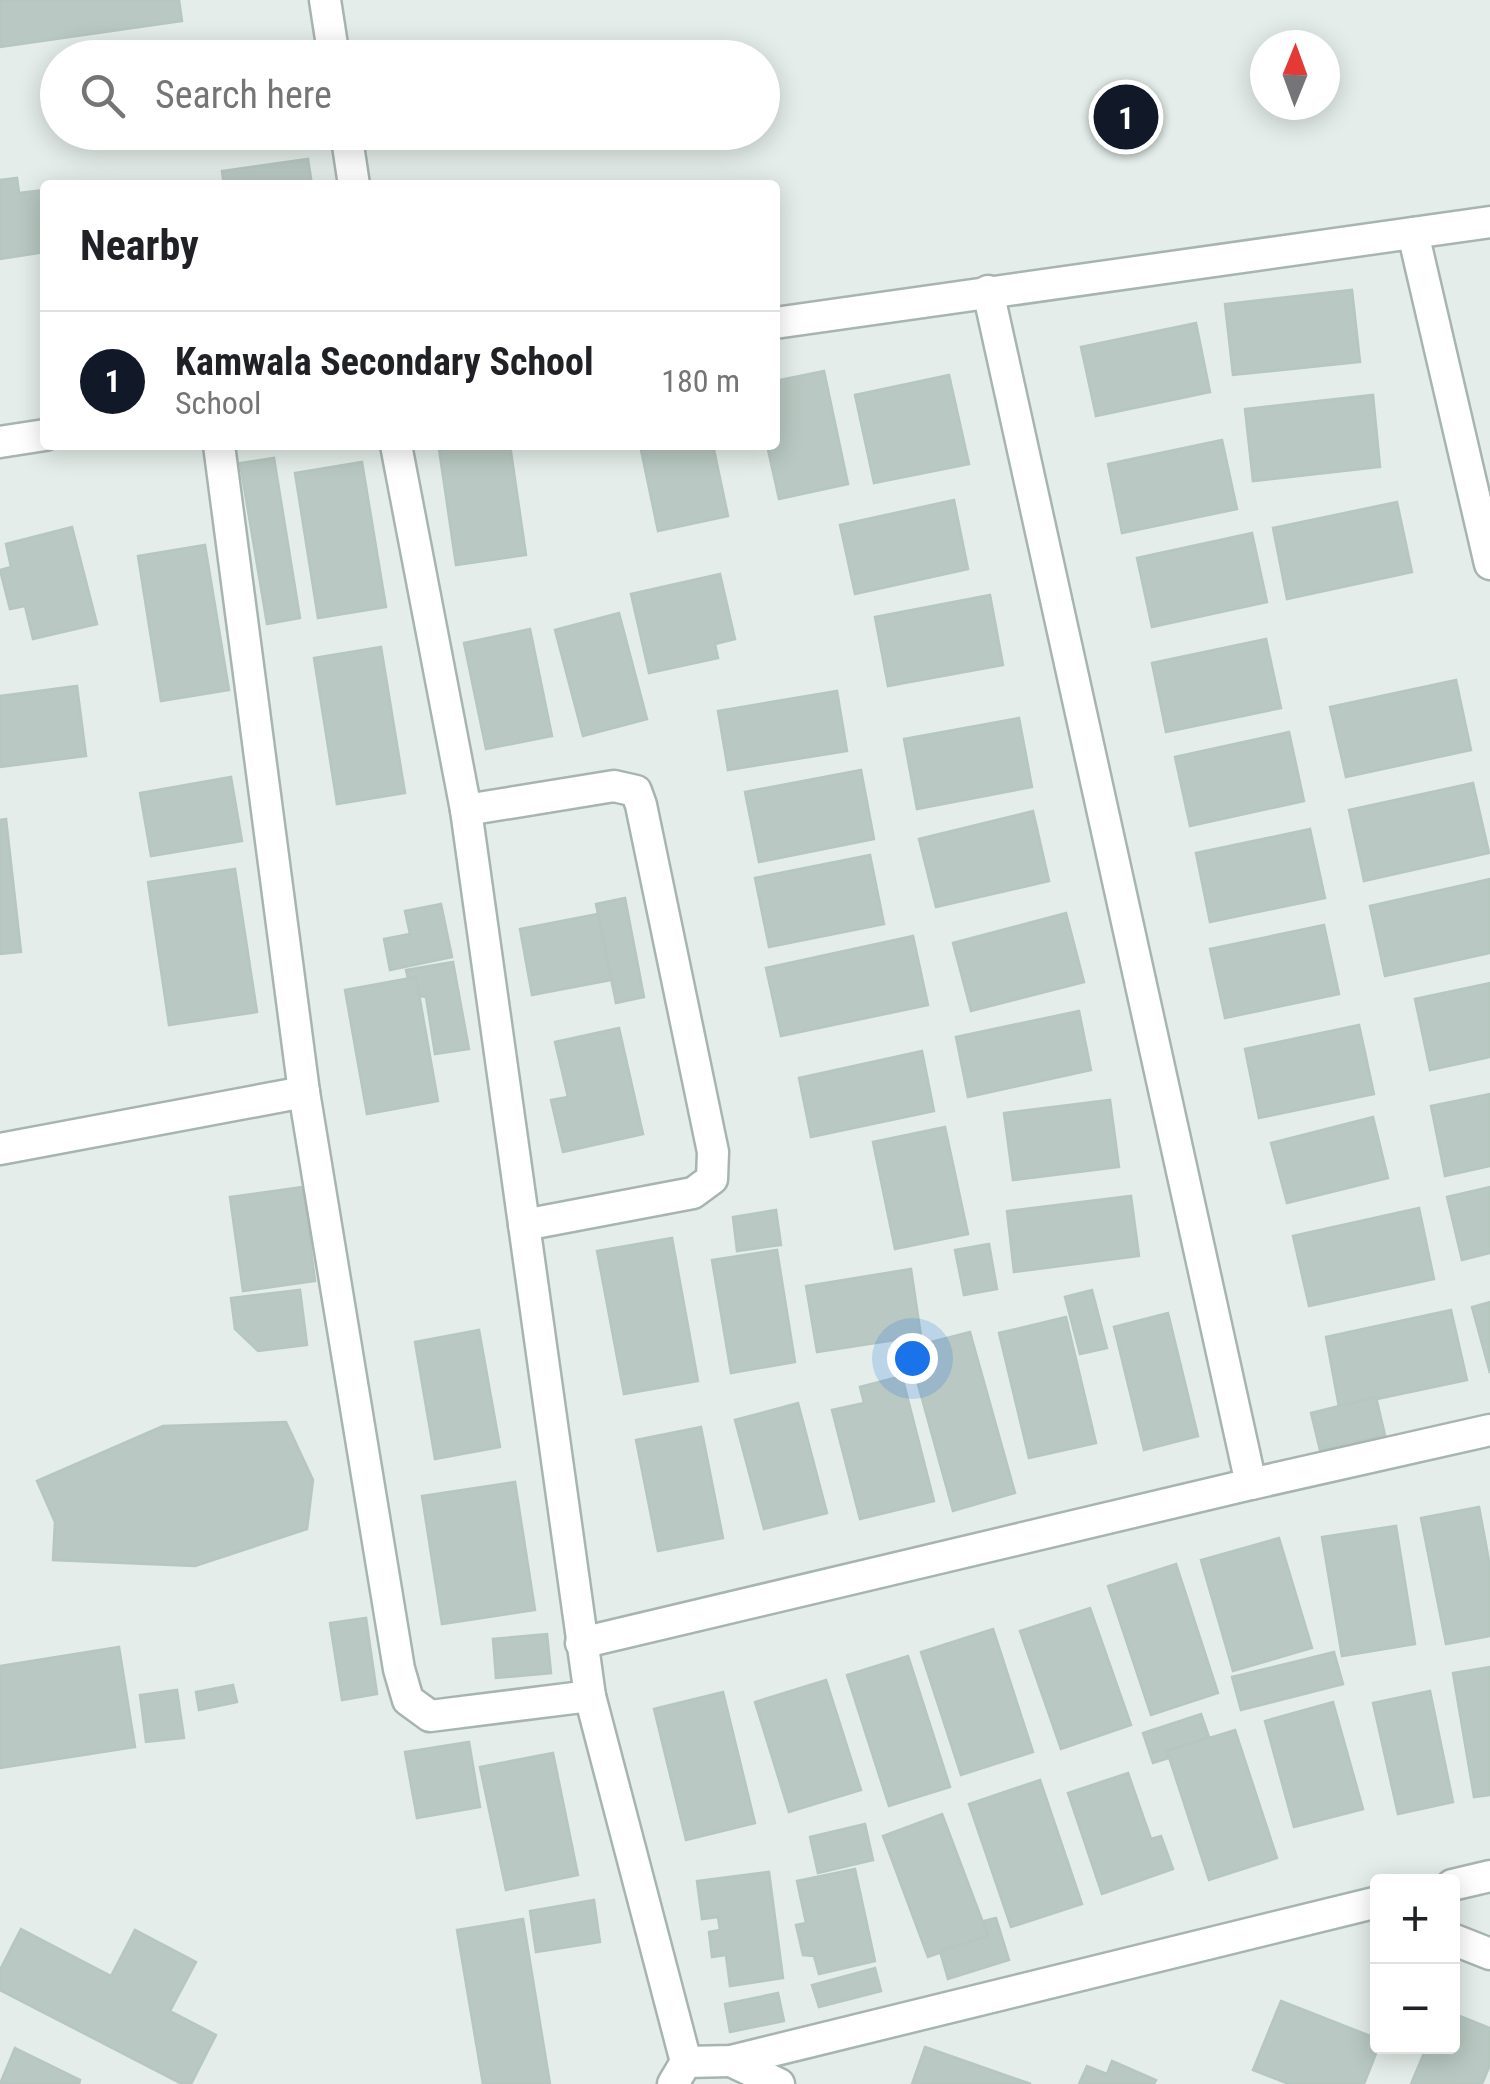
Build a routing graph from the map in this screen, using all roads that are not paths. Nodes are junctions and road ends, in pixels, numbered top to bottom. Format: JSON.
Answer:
{"nodes":[{"id":1,"x":326,"y":0,"type":"edge"},
{"id":2,"x":332,"y":40,"type":"edge"},
{"id":3,"x":349,"y":150,"type":"edge"},
{"id":4,"x":353,"y":180,"type":"edge"},
{"id":5,"x":1490,"y":222,"type":"edge"},
{"id":6,"x":1413,"y":233,"type":"junction"},
{"id":7,"x":988,"y":291,"type":"junction"},
{"id":8,"x":780,"y":322,"type":"edge"},
{"id":9,"x":40,"y":436,"type":"edge"},
{"id":10,"x":0,"y":442,"type":"edge"},
{"id":11,"x":220,"y":450,"type":"edge"},
{"id":12,"x":397,"y":450,"type":"edge"},
{"id":13,"x":1490,"y":564,"type":"edge"},
{"id":14,"x":466,"y":810,"type":"junction"},
{"id":15,"x":304,"y":1092,"type":"junction"},
{"id":16,"x":0,"y":1149,"type":"edge"},
{"id":17,"x":524,"y":1224,"type":"junction"},
{"id":18,"x":1490,"y":1430,"type":"edge"},
{"id":19,"x":1251,"y":1484,"type":"junction"},
{"id":20,"x":581,"y":1643,"type":"junction"},
{"id":21,"x":590,"y":1696,"type":"junction"},
{"id":22,"x":1490,"y":1876,"type":"edge"},
{"id":23,"x":1460,"y":1883,"type":"edge"},
{"id":24,"x":1370,"y":1906,"type":"edge"},
{"id":25,"x":1460,"y":1943,"type":"edge"},
{"id":26,"x":1490,"y":1954,"type":"edge"},
{"id":27,"x":730,"y":2061,"type":"junction"},
{"id":28,"x":679,"y":2073,"type":"edge"},
{"id":29,"x":779,"y":2084,"type":"edge"}],
"edges":[{"from":1,"to":2,"type":"street"},
{"from":3,"to":4,"type":"street"},
{"from":5,"to":6,"type":"street"},
{"from":6,"to":7,"type":"street"},
{"from":6,"to":13,"type":"street"},
{"from":7,"to":8,"type":"street"},
{"from":7,"to":19,"type":"street"},
{"from":9,"to":10,"type":"street"},
{"from":11,"to":15,"type":"street"},
{"from":12,"to":14,"type":"street"},
{"from":14,"to":17,"type":"street"},
{"from":14,"to":17,"type":"street"},
{"from":15,"to":16,"type":"street"},
{"from":15,"to":21,"type":"street"},
{"from":17,"to":20,"type":"street"},
{"from":18,"to":19,"type":"street"},
{"from":19,"to":20,"type":"street"},
{"from":20,"to":21,"type":"street"},
{"from":21,"to":28,"type":"street"},
{"from":22,"to":23,"type":"street"},
{"from":24,"to":27,"type":"street"},
{"from":25,"to":26,"type":"street"},
{"from":27,"to":28,"type":"street"},
{"from":27,"to":29,"type":"street"}]}
